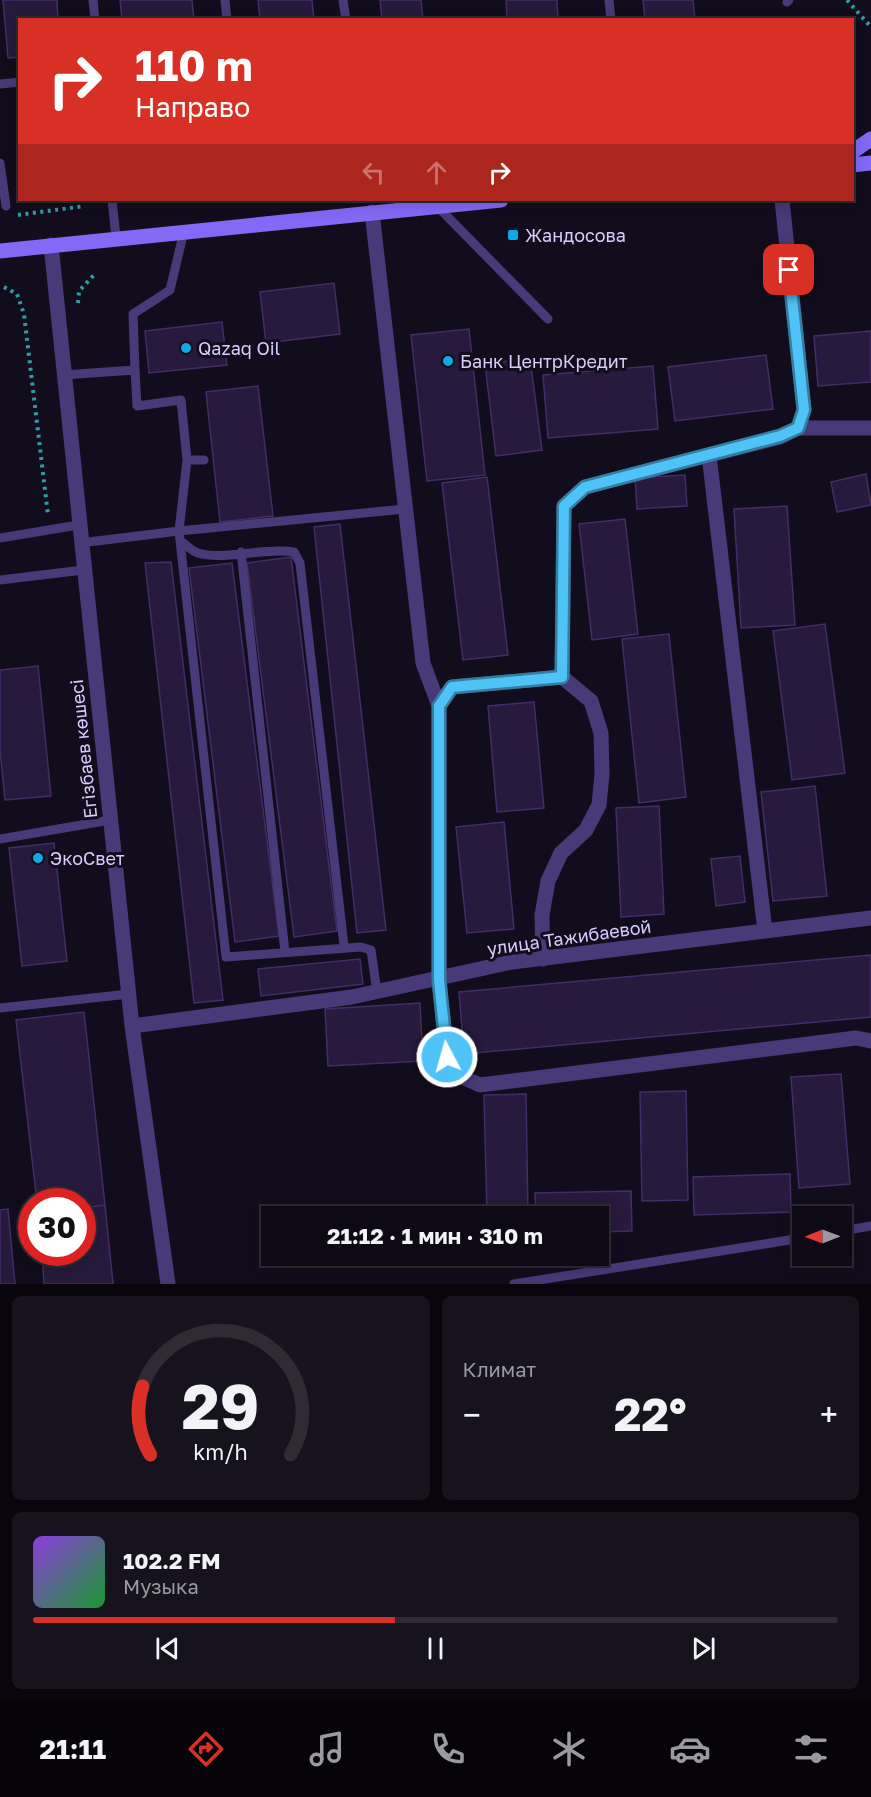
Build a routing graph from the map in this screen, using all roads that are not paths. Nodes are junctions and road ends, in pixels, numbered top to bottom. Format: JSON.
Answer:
{"nodes":[{"id":1,"x":93,"y":0,"type":"edge"},
{"id":2,"x":225,"y":0,"type":"edge"},
{"id":3,"x":343,"y":0,"type":"edge"},
{"id":4,"x":609,"y":0,"type":"edge"},
{"id":5,"x":95,"y":18,"type":"edge"},
{"id":6,"x":227,"y":18,"type":"edge"},
{"id":7,"x":346,"y":18,"type":"edge"},
{"id":8,"x":611,"y":18,"type":"edge"},
{"id":9,"x":18,"y":82,"type":"edge"},
{"id":10,"x":0,"y":84,"type":"edge"},
{"id":11,"x":871,"y":139,"type":"edge"},
{"id":12,"x":854,"y":151,"type":"edge"},
{"id":13,"x":0,"y":163,"type":"edge"},
{"id":14,"x":871,"y":163,"type":"edge"},
{"id":15,"x":854,"y":165,"type":"edge"},
{"id":16,"x":112,"y":201,"type":"edge"},
{"id":17,"x":490,"y":201,"type":"edge"},
{"id":18,"x":782,"y":201,"type":"edge"},
{"id":19,"x":6,"y":206,"type":"dead end"},
{"id":20,"x":437,"y":206,"type":"junction"},
{"id":21,"x":372,"y":212,"type":"junction"},
{"id":22,"x":184,"y":231,"type":"junction"},
{"id":23,"x":116,"y":237,"type":"junction"},
{"id":24,"x":51,"y":244,"type":"junction"},
{"id":25,"x":0,"y":251,"type":"edge"},
{"id":26,"x":548,"y":319,"type":"dead end"},
{"id":27,"x":135,"y":370,"type":"junction"},
{"id":28,"x":63,"y":375,"type":"junction"},
{"id":29,"x":798,"y":428,"type":"junction"},
{"id":30,"x":871,"y":428,"type":"edge"},
{"id":31,"x":709,"y":455,"type":"junction"},
{"id":32,"x":187,"y":460,"type":"junction"},
{"id":33,"x":204,"y":460,"type":"dead end"},
{"id":34,"x":405,"y":509,"type":"junction"},
{"id":35,"x":78,"y":525,"type":"junction"},
{"id":36,"x":178,"y":531,"type":"junction"},
{"id":37,"x":0,"y":537,"type":"edge"},
{"id":38,"x":182,"y":542,"type":"junction"},
{"id":39,"x":80,"y":543,"type":"junction"},
{"id":40,"x":241,"y":552,"type":"junction"},
{"id":41,"x":83,"y":570,"type":"junction"},
{"id":42,"x":0,"y":580,"type":"edge"},
{"id":43,"x":562,"y":677,"type":"junction"},
{"id":44,"x":439,"y":706,"type":"junction"},
{"id":45,"x":110,"y":820,"type":"junction"},
{"id":46,"x":0,"y":839,"type":"edge"},
{"id":47,"x":871,"y":918,"type":"edge"},
{"id":48,"x":765,"y":931,"type":"junction"},
{"id":49,"x":344,"y":946,"type":"junction"},
{"id":50,"x":285,"y":952,"type":"junction"},
{"id":51,"x":543,"y":958,"type":"junction"},
{"id":52,"x":439,"y":980,"type":"junction"},
{"id":53,"x":377,"y":992,"type":"junction"},
{"id":54,"x":129,"y":994,"type":"junction"},
{"id":55,"x":0,"y":1008,"type":"edge"},
{"id":56,"x":132,"y":1026,"type":"junction"},
{"id":57,"x":871,"y":1041,"type":"edge"},
{"id":58,"x":871,"y":1226,"type":"edge"},
{"id":59,"x":852,"y":1229,"type":"edge"},
{"id":60,"x":792,"y":1240,"type":"edge"},
{"id":61,"x":168,"y":1284,"type":"edge"},
{"id":62,"x":514,"y":1284,"type":"edge"}],
"edges":[{"from":1,"to":5,"type":"lane"},
{"from":2,"to":6,"type":"lane"},
{"from":3,"to":7,"type":"lane"},
{"from":4,"to":8,"type":"lane"},
{"from":9,"to":10,"type":"lane"},
{"from":11,"to":12,"type":"main road"},
{"from":13,"to":19,"type":"lane"},
{"from":14,"to":15,"type":"main road"},
{"from":16,"to":23,"type":"lane"},
{"from":17,"to":20,"type":"main road"},
{"from":18,"to":29,"type":"street"},
{"from":20,"to":21,"type":"main road"},
{"from":20,"to":26,"type":"lane"},
{"from":21,"to":22,"type":"main road"},
{"from":21,"to":34,"type":"street"},
{"from":22,"to":23,"type":"main road"},
{"from":22,"to":27,"type":"lane"},
{"from":23,"to":24,"type":"main road"},
{"from":24,"to":25,"type":"main road"},
{"from":24,"to":28,"type":"street","name":"Егізбаев көшесі"},
{"from":27,"to":28,"type":"lane"},
{"from":27,"to":32,"type":"lane"},
{"from":28,"to":35,"type":"street","name":"Егізбаев көшесі"},
{"from":29,"to":30,"type":"street"},
{"from":29,"to":31,"type":"street"},
{"from":31,"to":43,"type":"street"},
{"from":31,"to":48,"type":"street"},
{"from":32,"to":33,"type":"lane"},
{"from":32,"to":36,"type":"lane"},
{"from":34,"to":36,"type":"lane"},
{"from":34,"to":44,"type":"street"},
{"from":35,"to":37,"type":"lane"},
{"from":35,"to":39,"type":"street","name":"Егізбаев көшесі"},
{"from":36,"to":38,"type":"lane"},
{"from":36,"to":39,"type":"lane"},
{"from":38,"to":40,"type":"lane"},
{"from":38,"to":50,"type":"lane"},
{"from":39,"to":41,"type":"street","name":"Егізбаев көшесі"},
{"from":40,"to":49,"type":"lane"},
{"from":40,"to":50,"type":"lane"},
{"from":41,"to":42,"type":"lane"},
{"from":41,"to":45,"type":"street","name":"Егізбаев көшесі"},
{"from":43,"to":44,"type":"street"},
{"from":43,"to":51,"type":"street"},
{"from":44,"to":52,"type":"street"},
{"from":45,"to":46,"type":"lane"},
{"from":45,"to":54,"type":"street","name":"Егізбаев көшесі"},
{"from":47,"to":48,"type":"street","name":"улица Тажибаевой"},
{"from":48,"to":51,"type":"street","name":"улица Тажибаевой"},
{"from":49,"to":50,"type":"lane"},
{"from":49,"to":53,"type":"lane"},
{"from":51,"to":52,"type":"street","name":"улица Тажибаевой"},
{"from":52,"to":53,"type":"street","name":"улица Тажибаевой"},
{"from":52,"to":57,"type":"street"},
{"from":53,"to":56,"type":"street","name":"улица Тажибаевой"},
{"from":54,"to":55,"type":"lane"},
{"from":54,"to":56,"type":"street","name":"Егізбаев көшесі"},
{"from":56,"to":61,"type":"street","name":"Егізбаев көшесі"},
{"from":58,"to":59,"type":"lane"},
{"from":60,"to":62,"type":"lane"}]}
